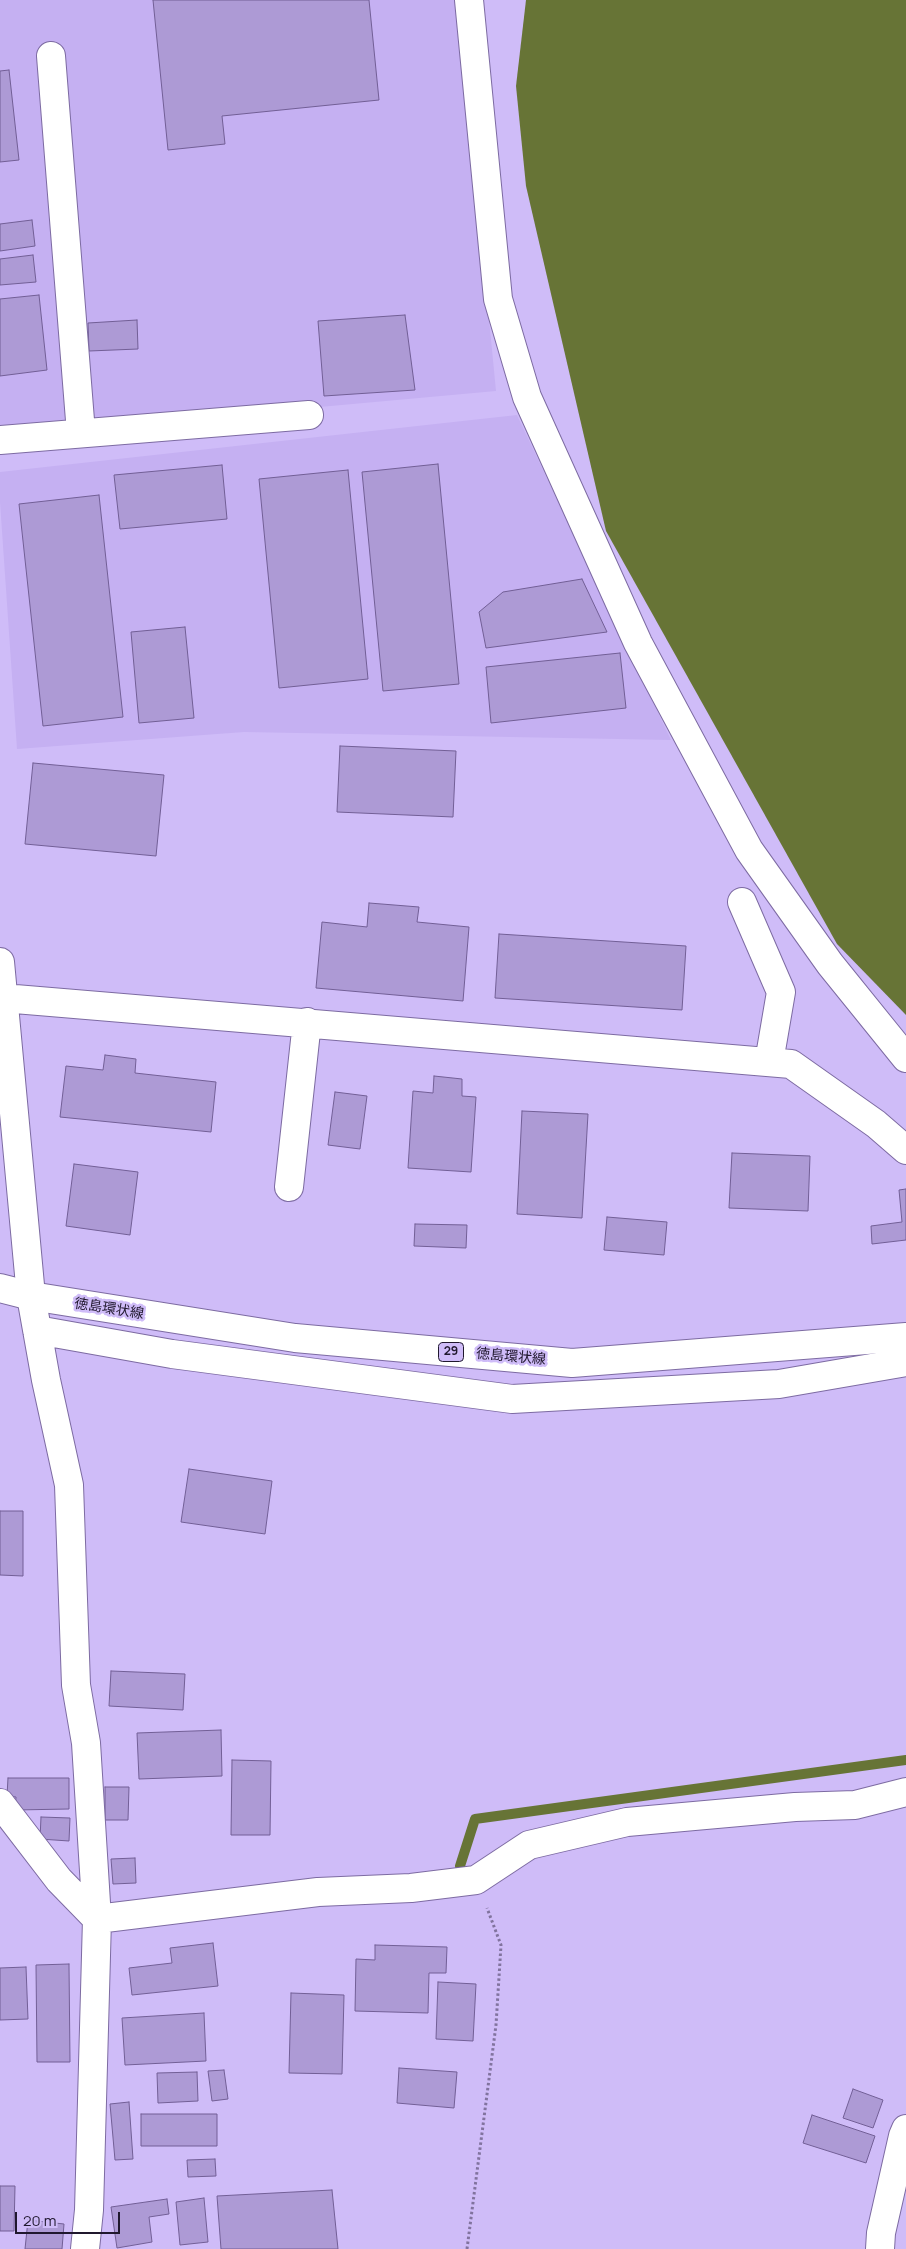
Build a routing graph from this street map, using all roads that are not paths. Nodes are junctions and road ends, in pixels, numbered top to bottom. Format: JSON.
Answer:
{"nodes":[{"id":1,"x":468,"y":0,"type":"edge"},
{"id":2,"x":51,"y":56,"type":"dead end"},
{"id":3,"x":309,"y":415,"type":"dead end"},
{"id":4,"x":81,"y":433,"type":"junction"},
{"id":5,"x":0,"y":440,"type":"edge"},
{"id":6,"x":742,"y":902,"type":"dead end"},
{"id":7,"x":0,"y":962,"type":"edge"},
{"id":8,"x":3,"y":998,"type":"junction"},
{"id":9,"x":306,"y":1022,"type":"junction"},
{"id":10,"x":906,"y":1058,"type":"edge"},
{"id":11,"x":770,"y":1062,"type":"junction"},
{"id":12,"x":906,"y":1150,"type":"edge"},
{"id":13,"x":289,"y":1187,"type":"dead end"},
{"id":14,"x":0,"y":1288,"type":"edge"},
{"id":15,"x":31,"y":1296,"type":"junction"},
{"id":16,"x":37,"y":1330,"type":"junction"},
{"id":17,"x":906,"y":1337,"type":"edge"},
{"id":18,"x":906,"y":1362,"type":"edge"},
{"id":19,"x":906,"y":1792,"type":"edge"},
{"id":20,"x":0,"y":1803,"type":"edge"},
{"id":21,"x":97,"y":1919,"type":"junction"},
{"id":22,"x":906,"y":2129,"type":"edge"},
{"id":23,"x":85,"y":2249,"type":"edge"},
{"id":24,"x":880,"y":2249,"type":"edge"}],
"edges":[{"from":1,"to":10,"type":"street"},
{"from":2,"to":4,"type":"street"},
{"from":3,"to":4,"type":"street"},
{"from":4,"to":5,"type":"street"},
{"from":6,"to":11,"type":"street"},
{"from":7,"to":8,"type":"street"},
{"from":8,"to":9,"type":"street"},
{"from":8,"to":15,"type":"street"},
{"from":9,"to":11,"type":"street"},
{"from":9,"to":13,"type":"street"},
{"from":11,"to":12,"type":"street"},
{"from":14,"to":15,"type":"street","name":"徳島環状線","number":"29"},
{"from":15,"to":16,"type":"street"},
{"from":15,"to":17,"type":"street","name":"徳島環状線","number":"29"},
{"from":16,"to":18,"type":"street"},
{"from":16,"to":21,"type":"street"},
{"from":19,"to":21,"type":"street"},
{"from":20,"to":21,"type":"street"},
{"from":21,"to":23,"type":"street"},
{"from":22,"to":24,"type":"street"}]}
